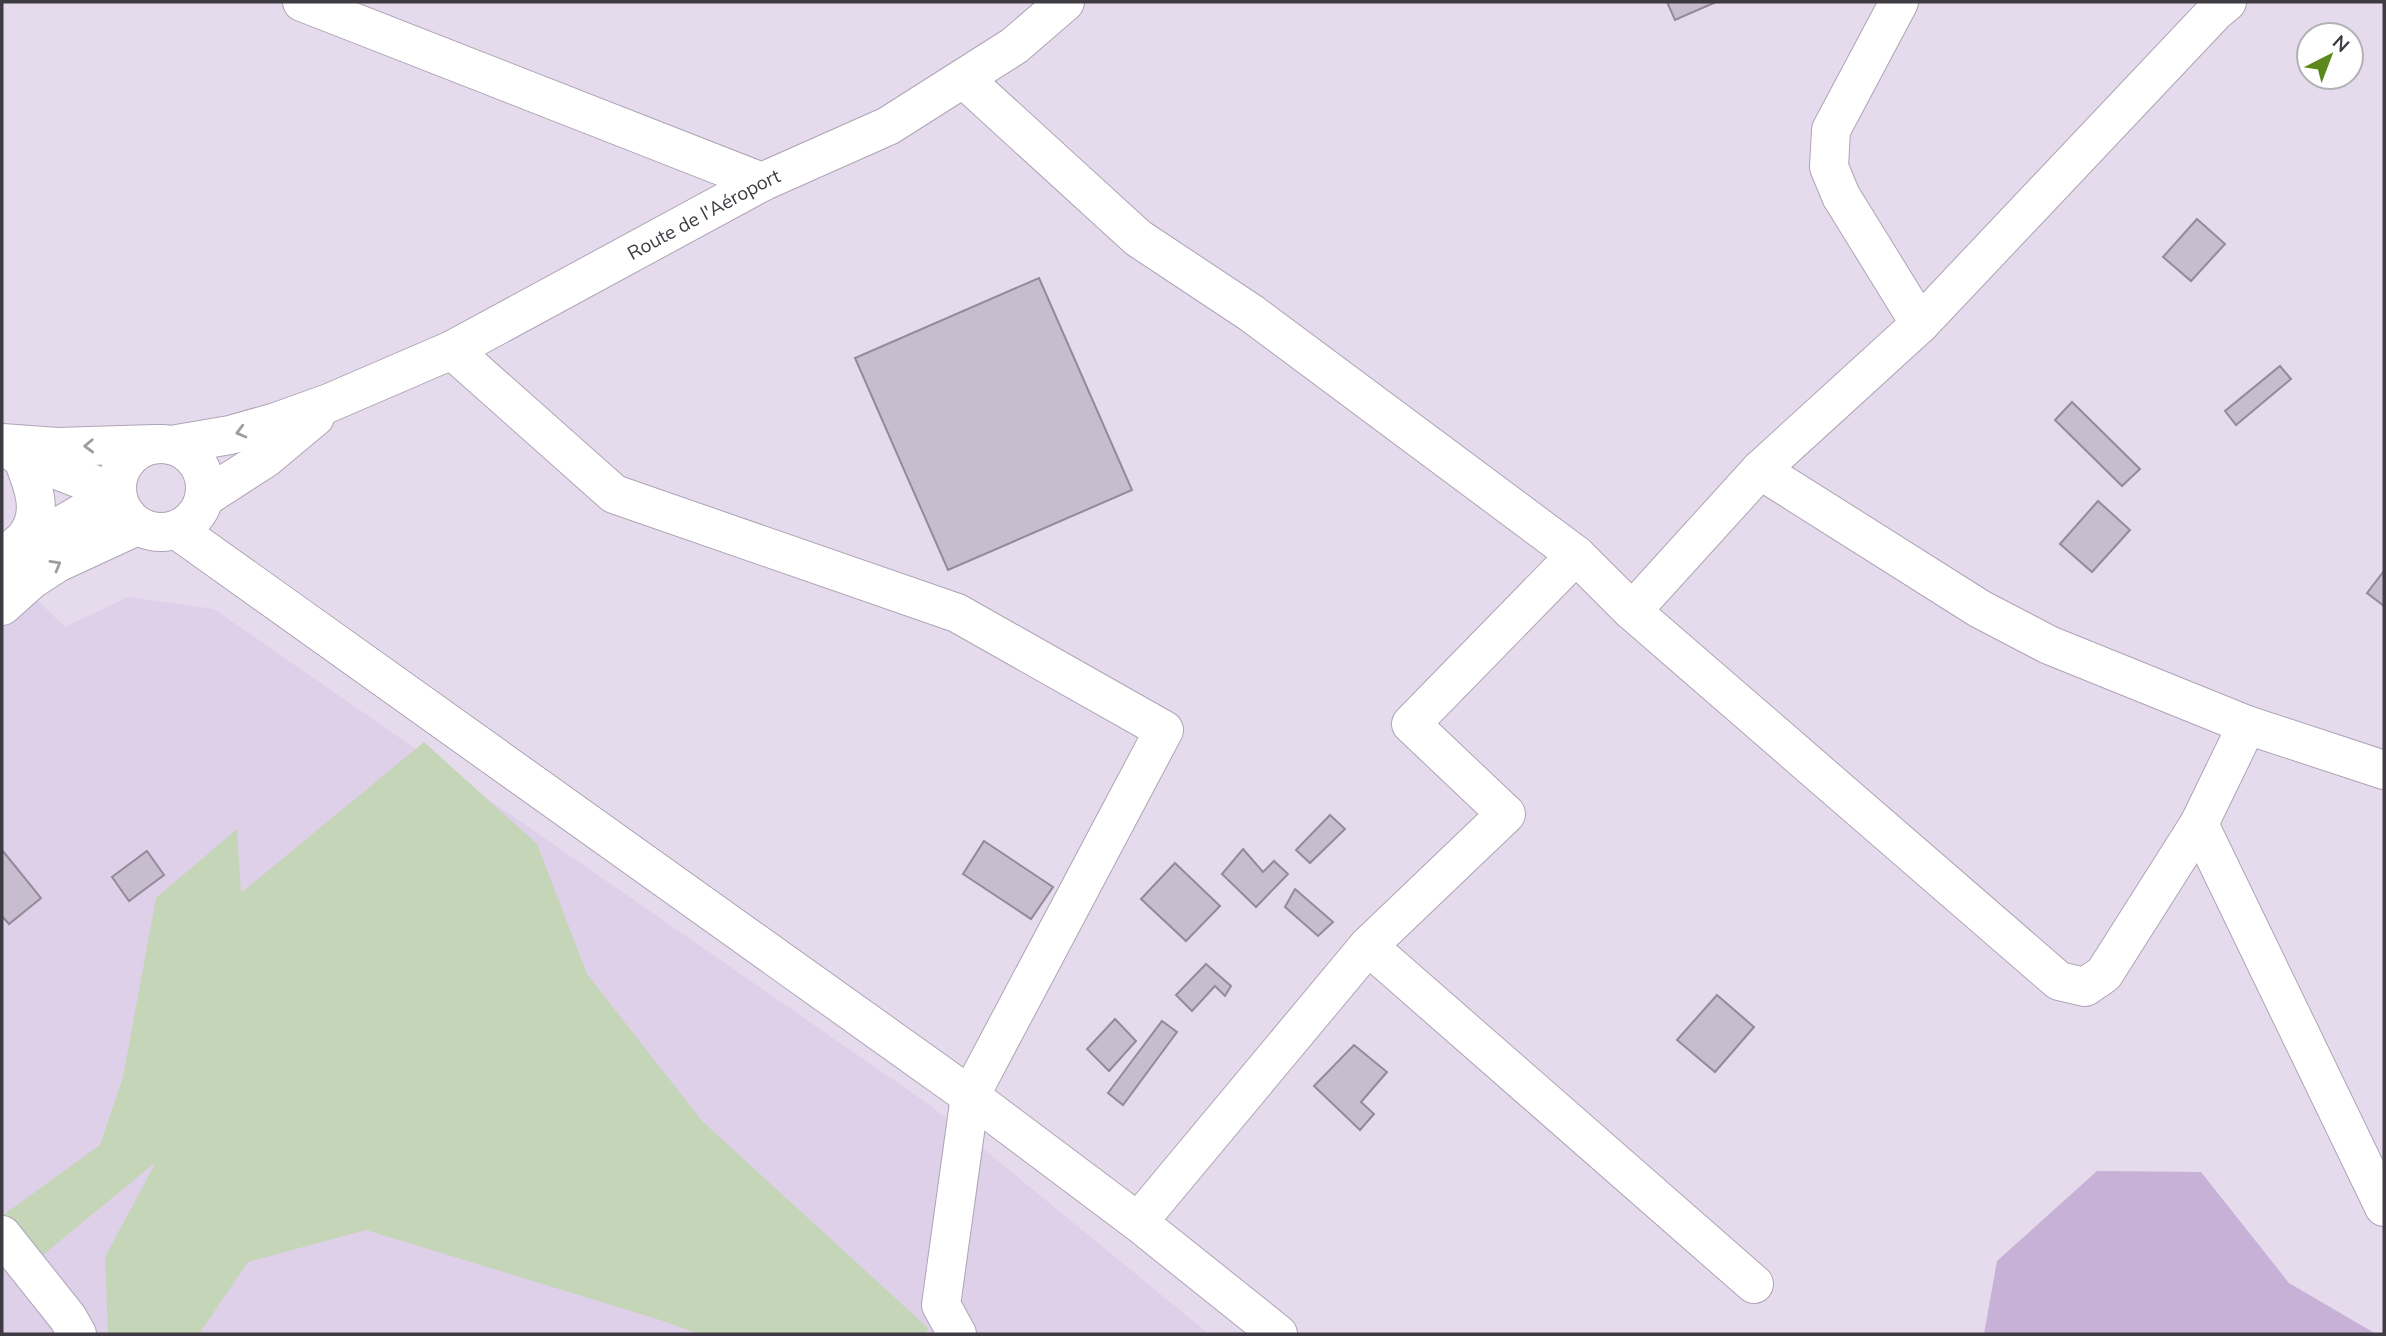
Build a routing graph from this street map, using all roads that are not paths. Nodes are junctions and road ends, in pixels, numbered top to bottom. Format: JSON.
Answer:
{"nodes":[{"id":1,"x":302,"y":2,"type":"edge"},
{"id":2,"x":1065,"y":2,"type":"edge"},
{"id":3,"x":1899,"y":2,"type":"edge"},
{"id":4,"x":2227,"y":2,"type":"edge"},
{"id":5,"x":965,"y":79,"type":"junction"},
{"id":6,"x":762,"y":182,"type":"junction"},
{"id":7,"x":1920,"y":324,"type":"junction"},
{"id":8,"x":452,"y":350,"type":"junction"},
{"id":9,"x":330,"y":403,"type":"junction"},
{"id":10,"x":164,"y":444,"type":"junction"},
{"id":11,"x":8,"y":449,"type":"edge"},
{"id":12,"x":1760,"y":470,"type":"junction"},
{"id":13,"x":116,"y":494,"type":"junction"},
{"id":14,"x":204,"y":498,"type":"junction"},
{"id":15,"x":137,"y":526,"type":"junction"},
{"id":16,"x":177,"y":530,"type":"junction"},
{"id":17,"x":1576,"y":555,"type":"junction"},
{"id":18,"x":2,"y":562,"type":"edge"},
{"id":19,"x":2,"y":606,"type":"edge"},
{"id":20,"x":1632,"y":611,"type":"junction"},
{"id":21,"x":2247,"y":725,"type":"junction"},
{"id":22,"x":2384,"y":770,"type":"edge"},
{"id":23,"x":2199,"y":824,"type":"junction"},
{"id":24,"x":1368,"y":946,"type":"junction"},
{"id":25,"x":970,"y":1096,"type":"junction"},
{"id":26,"x":2384,"y":1207,"type":"edge"},
{"id":27,"x":1138,"y":1222,"type":"junction"},
{"id":28,"x":2,"y":1234,"type":"edge"},
{"id":29,"x":1755,"y":1284,"type":"dead end"},
{"id":30,"x":77,"y":1334,"type":"edge"},
{"id":31,"x":957,"y":1334,"type":"edge"},
{"id":32,"x":1278,"y":1334,"type":"edge"}],
"edges":[{"from":1,"to":6,"type":"street"},
{"from":2,"to":5,"type":"street","name":"Route de l'Aéroport"},
{"from":3,"to":7,"type":"street"},
{"from":4,"to":7,"type":"street"},
{"from":5,"to":6,"type":"street","name":"Route de l'Aéroport"},
{"from":5,"to":17,"type":"street"},
{"from":6,"to":8,"type":"street","name":"Route de l'Aéroport"},
{"from":7,"to":12,"type":"street"},
{"from":8,"to":9,"type":"street","name":"Route de l'Aéroport"},
{"from":8,"to":25,"type":"street"},
{"from":9,"to":10,"type":"street","name":"Route de l'Aéroport","one_way":true},
{"from":9,"to":14,"type":"street","name":"Route de l'Aéroport"},
{"from":10,"to":11,"type":"street","one_way":true},
{"from":10,"to":13,"type":"street"},
{"from":10,"to":14,"type":"street"},
{"from":11,"to":13,"type":"street"},
{"from":11,"to":18,"type":"street"},
{"from":12,"to":20,"type":"street"},
{"from":12,"to":21,"type":"street"},
{"from":13,"to":15,"type":"street"},
{"from":13,"to":18,"type":"street"},
{"from":14,"to":16,"type":"street"},
{"from":15,"to":16,"type":"street"},
{"from":19,"to":15,"type":"street","one_way":true},
{"from":16,"to":25,"type":"street"},
{"from":17,"to":20,"type":"street"},
{"from":17,"to":24,"type":"street"},
{"from":20,"to":23,"type":"street"},
{"from":21,"to":22,"type":"street"},
{"from":21,"to":23,"type":"street"},
{"from":23,"to":26,"type":"street"},
{"from":24,"to":27,"type":"street"},
{"from":24,"to":29,"type":"street"},
{"from":25,"to":27,"type":"street"},
{"from":25,"to":31,"type":"street"},
{"from":27,"to":32,"type":"street"},
{"from":28,"to":30,"type":"street"}]}
